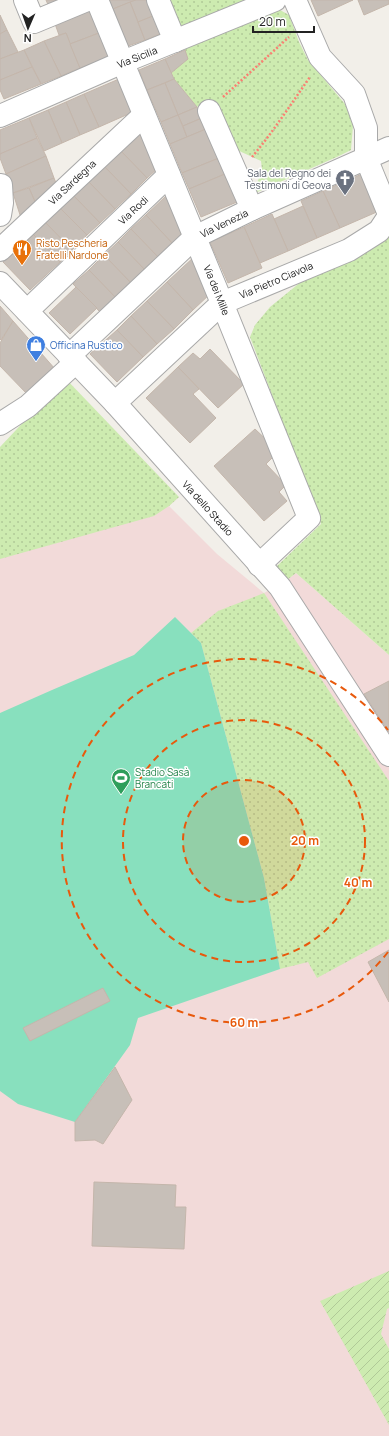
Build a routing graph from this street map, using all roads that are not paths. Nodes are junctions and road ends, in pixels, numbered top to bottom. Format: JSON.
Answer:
{"nodes":[{"id":1,"x":25,"y":0,"type":"edge"},
{"id":2,"x":87,"y":0,"type":"edge"},
{"id":3,"x":97,"y":0,"type":"edge"},
{"id":4,"x":158,"y":0,"type":"edge"},
{"id":5,"x":275,"y":0,"type":"edge"},
{"id":6,"x":295,"y":0,"type":"edge"},
{"id":7,"x":175,"y":41,"type":"junction"},
{"id":8,"x":123,"y":62,"type":"junction"},
{"id":9,"x":209,"y":111,"type":"road end"},
{"id":10,"x":144,"y":115,"type":"junction"},
{"id":11,"x":0,"y":116,"type":"edge"},
{"id":12,"x":389,"y":148,"type":"edge"},
{"id":13,"x":366,"y":158,"type":"junction"},
{"id":14,"x":169,"y":175,"type":"junction"},
{"id":15,"x":1,"y":185,"type":"dead end"},
{"id":16,"x":252,"y":209,"type":"junction"},
{"id":17,"x":0,"y":215,"type":"edge"},
{"id":18,"x":389,"y":215,"type":"edge"},
{"id":19,"x":195,"y":237,"type":"junction"},
{"id":20,"x":0,"y":250,"type":"edge"},
{"id":21,"x":0,"y":283,"type":"edge"},
{"id":22,"x":222,"y":303,"type":"junction"},
{"id":23,"x":27,"y":311,"type":"junction"},
{"id":24,"x":72,"y":359,"type":"junction"},
{"id":25,"x":115,"y":403,"type":"junction"},
{"id":26,"x":0,"y":424,"type":"edge"},
{"id":27,"x":259,"y":565,"type":"junction"},
{"id":28,"x":389,"y":755,"type":"edge"}],
"edges":[{"from":1,"to":2,"type":"street"},
{"from":3,"to":8,"type":"street","name":"Via dei Mille"},
{"from":4,"to":7,"type":"street"},
{"from":5,"to":7,"type":"street","name":"Via Sicilia"},
{"from":6,"to":13,"type":"street"},
{"from":7,"to":8,"type":"street","name":"Via Sicilia"},
{"from":8,"to":10,"type":"street","name":"Via dei Mille"},
{"from":8,"to":11,"type":"street","name":"Via Sicilia"},
{"from":9,"to":16,"type":"street"},
{"from":10,"to":14,"type":"street","name":"Via dei Mille"},
{"from":10,"to":20,"type":"street","name":"Via Sardegna"},
{"from":12,"to":13,"type":"street","name":"Via Venezia"},
{"from":13,"to":16,"type":"street","name":"Via Venezia"},
{"from":13,"to":18,"type":"street"},
{"from":14,"to":19,"type":"street","name":"Via dei Mille"},
{"from":14,"to":23,"type":"street","name":"Via Rodi"},
{"from":15,"to":17,"type":"street"},
{"from":16,"to":19,"type":"street","name":"Via Venezia"},
{"from":18,"to":22,"type":"street","name":"Via Pietro Ciavola"},
{"from":19,"to":22,"type":"street","name":"Via dei Mille"},
{"from":19,"to":24,"type":"street","name":"Via Venezia"},
{"from":21,"to":23,"type":"street","name":"Via dello Stadio"},
{"from":22,"to":25,"type":"street","name":"Via Pietro Ciavola"},
{"from":22,"to":27,"type":"street","name":"Via dei Mille"},
{"from":23,"to":24,"type":"street","name":"Via dello Stadio"},
{"from":24,"to":25,"type":"street","name":"Via dello Stadio"},
{"from":24,"to":26,"type":"street","name":"Via Venezia"},
{"from":25,"to":27,"type":"street","name":"Via dello Stadio"},
{"from":27,"to":28,"type":"street","name":"Via dello Stadio"}]}
